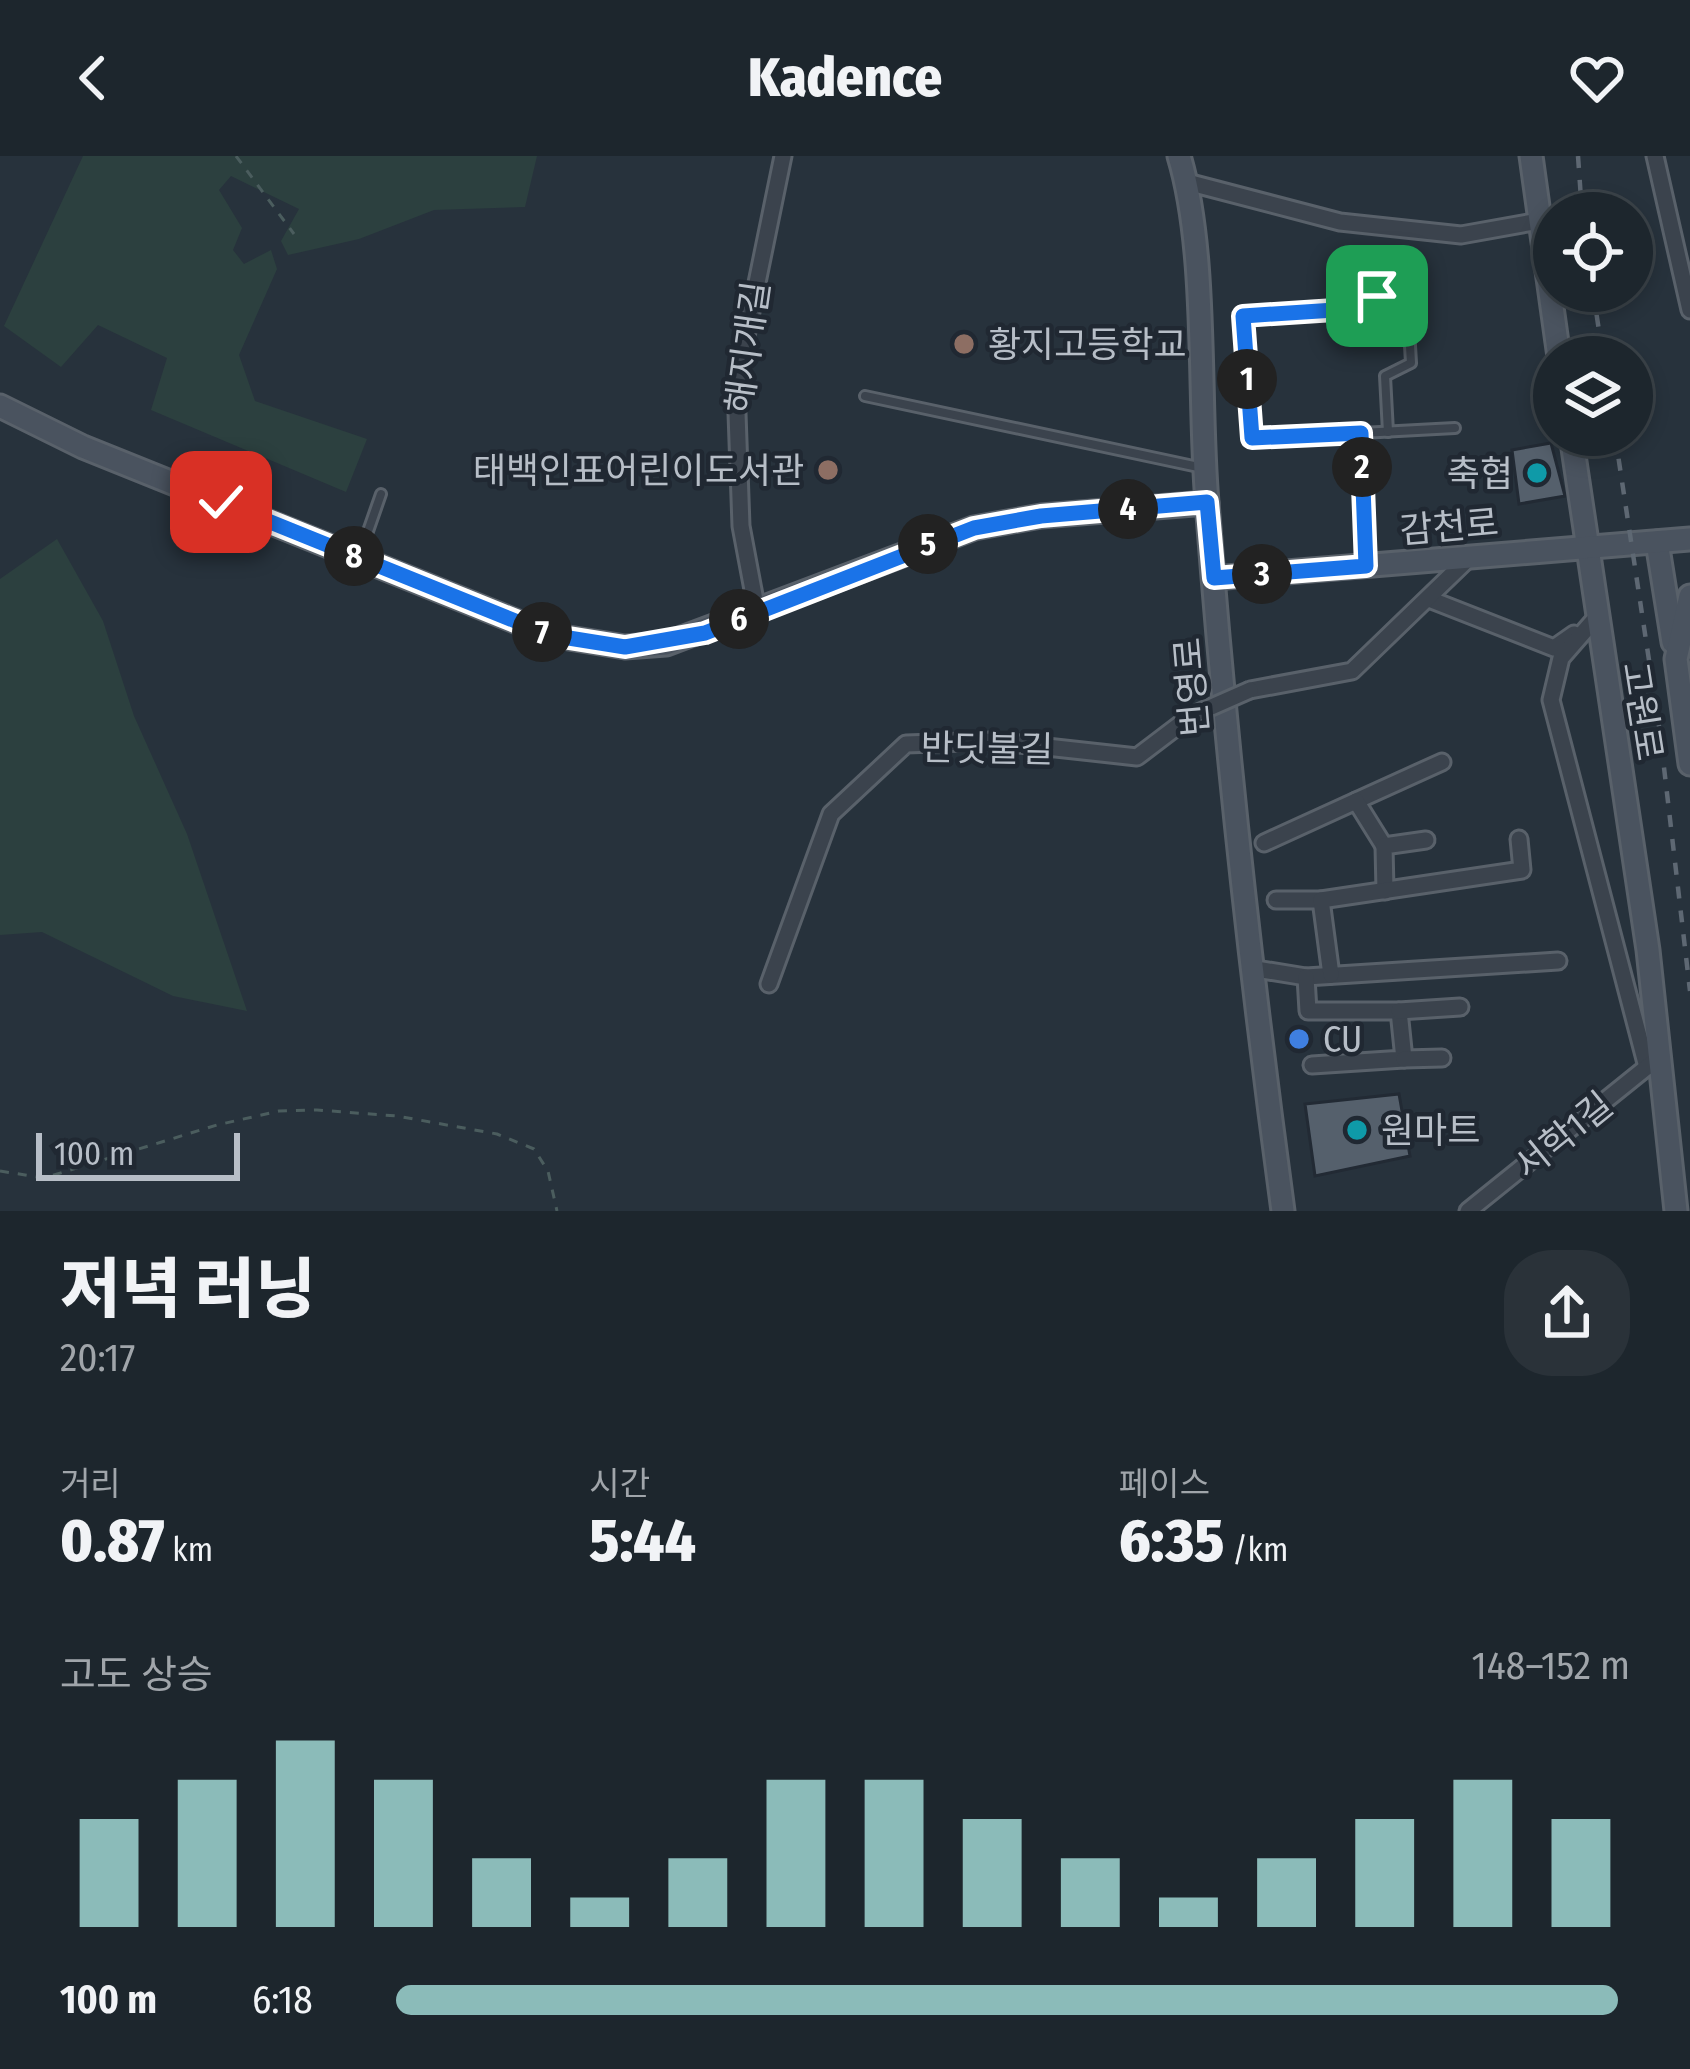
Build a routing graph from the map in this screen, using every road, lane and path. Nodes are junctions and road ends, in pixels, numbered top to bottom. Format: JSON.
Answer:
{"nodes":[{"id":1,"x":236,"y":156,"type":"edge"},
{"id":2,"x":783,"y":156,"type":"edge"},
{"id":3,"x":1179,"y":156,"type":"edge"},
{"id":4,"x":1531,"y":156,"type":"edge"},
{"id":5,"x":1655,"y":156,"type":"edge"},
{"id":6,"x":1186,"y":182,"type":"junction"},
{"id":7,"x":1535,"y":192,"type":"edge"},
{"id":8,"x":1533,"y":222,"type":"edge"},
{"id":9,"x":294,"y":234,"type":"dead end"},
{"id":10,"x":1378,"y":276,"type":"dead end"},
{"id":11,"x":1407,"y":294,"type":"junction"},
{"id":12,"x":1690,"y":310,"type":"edge"},
{"id":13,"x":865,"y":396,"type":"dead end"},
{"id":14,"x":0,"y":406,"type":"edge"},
{"id":15,"x":1455,"y":428,"type":"dead end"},
{"id":16,"x":1388,"y":432,"type":"junction"},
{"id":17,"x":1361,"y":433,"type":"junction"},
{"id":18,"x":1574,"y":456,"type":"edge"},
{"id":19,"x":1204,"y":468,"type":"junction"},
{"id":20,"x":381,"y":494,"type":"dead end"},
{"id":21,"x":1207,"y":502,"type":"junction"},
{"id":22,"x":1690,"y":539,"type":"edge"},
{"id":23,"x":1657,"y":542,"type":"junction"},
{"id":24,"x":1588,"y":548,"type":"junction"},
{"id":25,"x":1470,"y":557,"type":"junction"},
{"id":26,"x":359,"y":558,"type":"junction"},
{"id":27,"x":1366,"y":566,"type":"junction"},
{"id":28,"x":1214,"y":578,"type":"junction"},
{"id":29,"x":1690,"y":596,"type":"edge"},
{"id":30,"x":1429,"y":599,"type":"junction"},
{"id":31,"x":757,"y":611,"type":"junction"},
{"id":32,"x":1595,"y":619,"type":"junction"},
{"id":33,"x":1676,"y":658,"type":"junction"},
{"id":34,"x":1442,"y":762,"type":"dead end"},
{"id":35,"x":1690,"y":764,"type":"edge"},
{"id":36,"x":1356,"y":800,"type":"junction"},
{"id":37,"x":1519,"y":839,"type":"dead end"},
{"id":38,"x":1426,"y":840,"type":"dead end"},
{"id":39,"x":1264,"y":843,"type":"dead end"},
{"id":40,"x":1384,"y":846,"type":"junction"},
{"id":41,"x":1385,"y":891,"type":"junction"},
{"id":42,"x":1276,"y":900,"type":"dead end"},
{"id":43,"x":1321,"y":900,"type":"junction"},
{"id":44,"x":1558,"y":961,"type":"dead end"},
{"id":45,"x":1250,"y":968,"type":"junction"},
{"id":46,"x":1331,"y":975,"type":"junction"},
{"id":47,"x":1306,"y":976,"type":"junction"},
{"id":48,"x":769,"y":984,"type":"dead end"},
{"id":49,"x":1460,"y":1007,"type":"dead end"},
{"id":50,"x":1399,"y":1011,"type":"junction"},
{"id":51,"x":1442,"y":1058,"type":"dead end"},
{"id":52,"x":1404,"y":1059,"type":"junction"},
{"id":53,"x":1653,"y":1062,"type":"junction"},
{"id":54,"x":1312,"y":1065,"type":"dead end"},
{"id":55,"x":0,"y":1171,"type":"edge"},
{"id":56,"x":557,"y":1211,"type":"edge"},
{"id":57,"x":1283,"y":1211,"type":"edge"},
{"id":58,"x":1468,"y":1211,"type":"edge"},
{"id":59,"x":1676,"y":1211,"type":"edge"}],
"edges":[{"from":1,"to":9,"type":"path"},
{"from":2,"to":31,"type":"street","name":"해지개길"},
{"from":3,"to":6,"type":"street","name":"번영로"},
{"from":4,"to":7,"type":"street"},
{"from":5,"to":12,"type":"street"},
{"from":6,"to":8,"type":"street"},
{"from":6,"to":19,"type":"street","name":"번영로"},
{"from":10,"to":11,"type":"lane"},
{"from":11,"to":16,"type":"lane"},
{"from":11,"to":17,"type":"lane"},
{"from":13,"to":19,"type":"lane"},
{"from":14,"to":26,"type":"street"},
{"from":15,"to":16,"type":"lane"},
{"from":16,"to":17,"type":"lane"},
{"from":17,"to":27,"type":"lane"},
{"from":18,"to":24,"type":"street","name":"고원로"},
{"from":19,"to":21,"type":"street","name":"번영로"},
{"from":20,"to":26,"type":"lane"},
{"from":21,"to":28,"type":"street","name":"번영로"},
{"from":21,"to":31,"type":"street"},
{"from":22,"to":23,"type":"street","name":"감천로"},
{"from":23,"to":24,"type":"street","name":"감천로"},
{"from":23,"to":33,"type":"street"},
{"from":24,"to":25,"type":"street","name":"감천로"},
{"from":24,"to":32,"type":"street","name":"고원로"},
{"from":25,"to":27,"type":"street","name":"감천로"},
{"from":25,"to":30,"type":"street"},
{"from":26,"to":31,"type":"street"},
{"from":27,"to":28,"type":"street","name":"감천로"},
{"from":28,"to":45,"type":"street","name":"번영로"},
{"from":29,"to":33,"type":"street"},
{"from":30,"to":32,"type":"street"},
{"from":30,"to":48,"type":"street","name":"반딧불길","bridge":true},
{"from":32,"to":53,"type":"street","name":"고원로"},
{"from":32,"to":53,"type":"street"},
{"from":33,"to":35,"type":"street"},
{"from":34,"to":36,"type":"street"},
{"from":36,"to":39,"type":"street"},
{"from":36,"to":40,"type":"street"},
{"from":37,"to":41,"type":"street"},
{"from":38,"to":40,"type":"street"},
{"from":40,"to":41,"type":"street"},
{"from":41,"to":43,"type":"street"},
{"from":42,"to":43,"type":"street"},
{"from":43,"to":46,"type":"street"},
{"from":44,"to":46,"type":"street"},
{"from":45,"to":47,"type":"street"},
{"from":45,"to":57,"type":"street","name":"번영로"},
{"from":46,"to":47,"type":"street"},
{"from":47,"to":50,"type":"street"},
{"from":49,"to":50,"type":"street"},
{"from":50,"to":52,"type":"street"},
{"from":51,"to":52,"type":"street"},
{"from":52,"to":54,"type":"street"},
{"from":53,"to":58,"type":"street","name":"서학1길"},
{"from":53,"to":59,"type":"street","name":"고원로"},
{"from":55,"to":56,"type":"path"}]}
